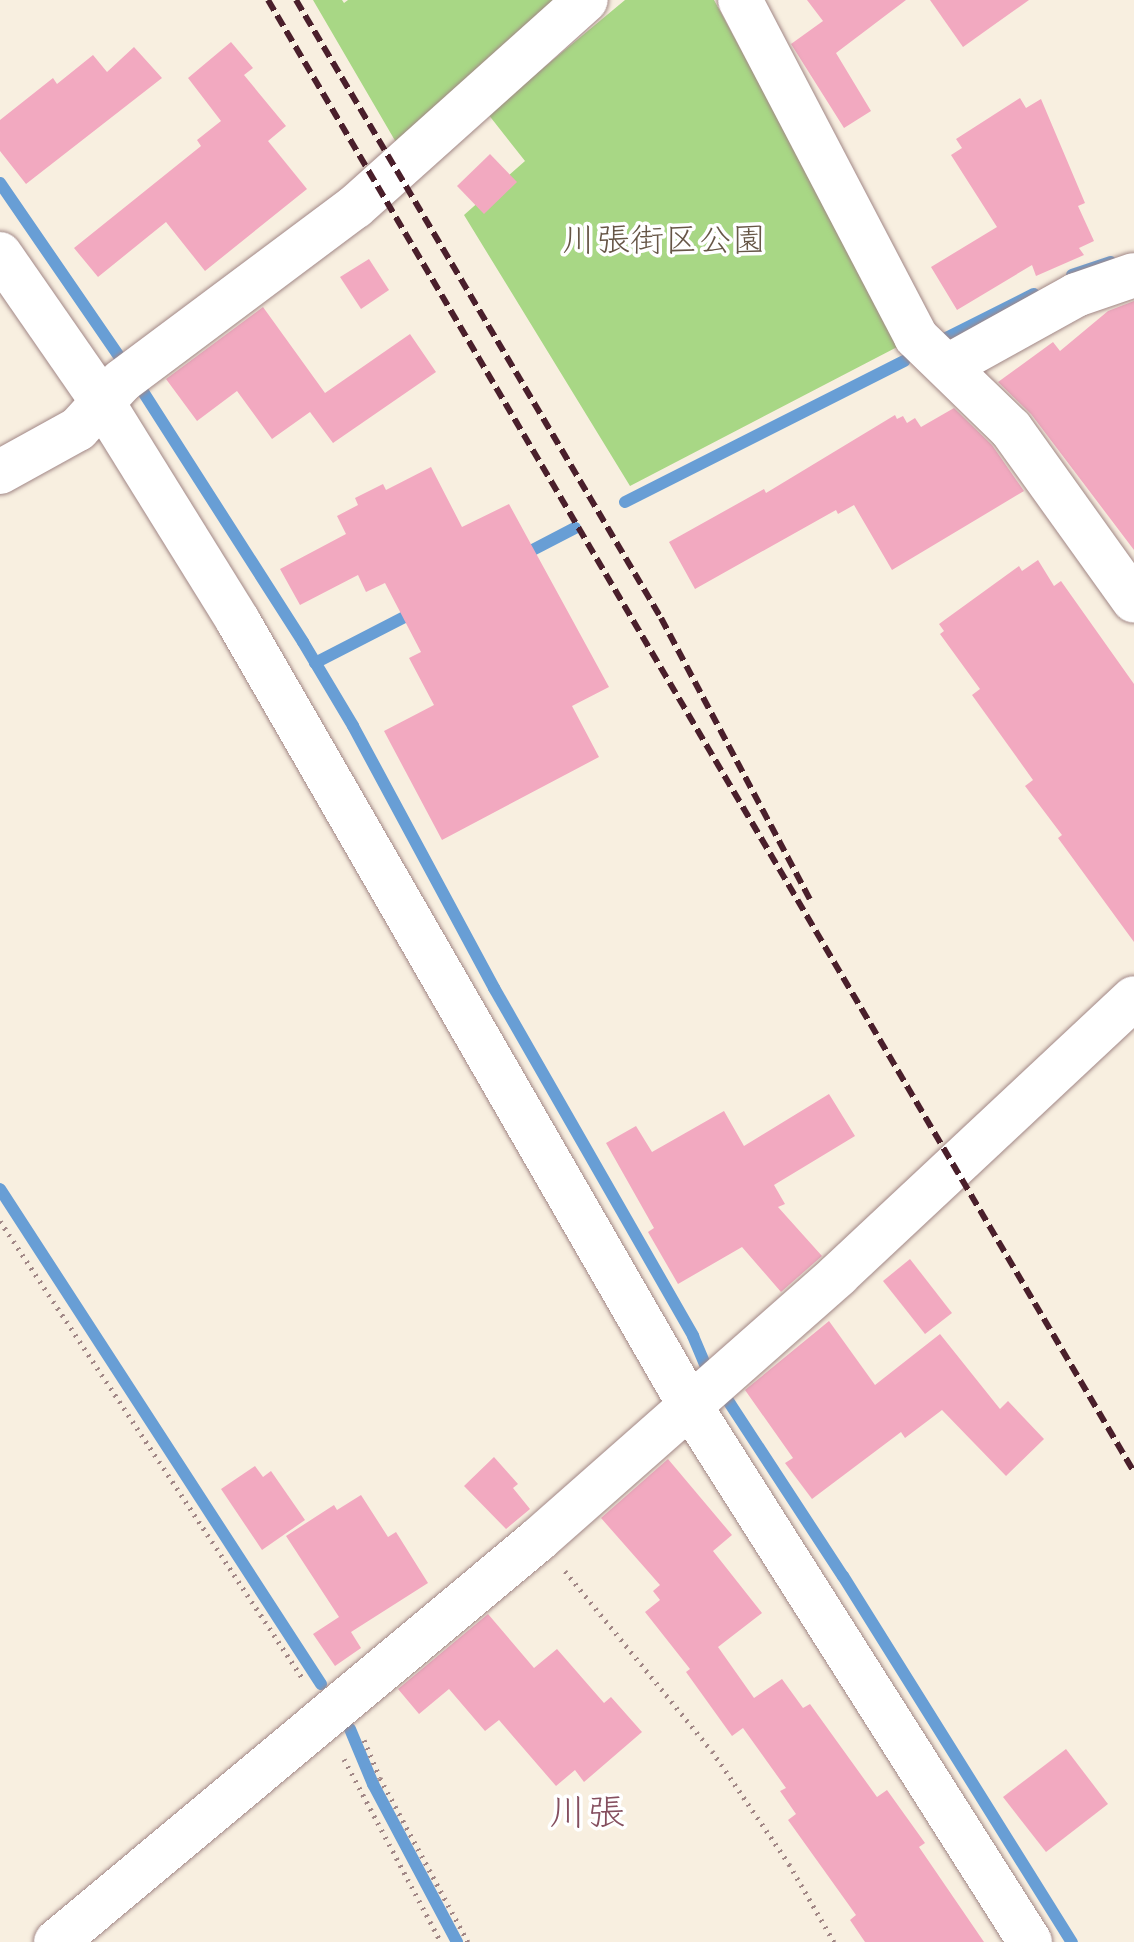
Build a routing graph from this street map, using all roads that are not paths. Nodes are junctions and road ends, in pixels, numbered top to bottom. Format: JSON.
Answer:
{"nodes":[{"id":1,"x":586,"y":0,"type":"edge"},
{"id":2,"x":740,"y":0,"type":"edge"},
{"id":3,"x":0,"y":254,"type":"edge"},
{"id":4,"x":1134,"y":275,"type":"edge"},
{"id":5,"x":948,"y":366,"type":"junction"},
{"id":6,"x":121,"y":384,"type":"junction"},
{"id":7,"x":0,"y":472,"type":"edge"},
{"id":8,"x":1134,"y":601,"type":"edge"},
{"id":9,"x":1134,"y":998,"type":"edge"},
{"id":10,"x":708,"y":1389,"type":"junction"},
{"id":11,"x":73,"y":1936,"type":"edge"},
{"id":12,"x":1030,"y":1942,"type":"edge"}],
"edges":[{"from":1,"to":6,"type":"street"},
{"from":2,"to":5,"type":"street"},
{"from":3,"to":6,"type":"street"},
{"from":4,"to":5,"type":"street"},
{"from":5,"to":8,"type":"street"},
{"from":6,"to":7,"type":"street"},
{"from":6,"to":10,"type":"street"},
{"from":9,"to":10,"type":"street"},
{"from":10,"to":11,"type":"street"},
{"from":10,"to":12,"type":"street"}]}
